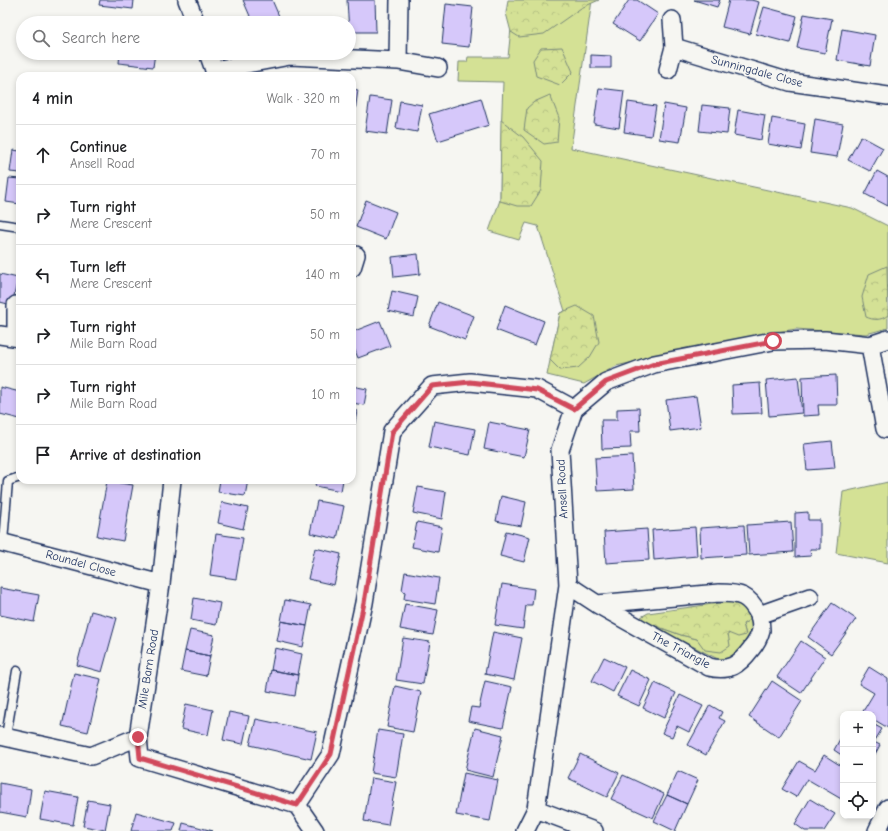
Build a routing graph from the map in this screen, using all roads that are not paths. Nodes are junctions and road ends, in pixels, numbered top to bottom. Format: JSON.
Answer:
{"nodes":[{"id":1,"x":187,"y":0,"type":"edge"},
{"id":2,"x":399,"y":0,"type":"edge"},
{"id":3,"x":193,"y":16,"type":"edge"},
{"id":4,"x":672,"y":20,"type":"dead end"},
{"id":5,"x":674,"y":47,"type":"junction"},
{"id":6,"x":356,"y":59,"type":"edge"},
{"id":7,"x":210,"y":60,"type":"edge"},
{"id":8,"x":272,"y":60,"type":"edge"},
{"id":9,"x":398,"y":61,"type":"junction"},
{"id":10,"x":438,"y":68,"type":"dead end"},
{"id":11,"x":668,"y":70,"type":"dead end"},
{"id":12,"x":214,"y":72,"type":"edge"},
{"id":13,"x":218,"y":72,"type":"edge"},
{"id":14,"x":888,"y":96,"type":"edge"},
{"id":15,"x":0,"y":224,"type":"edge"},
{"id":16,"x":16,"y":226,"type":"edge"},
{"id":17,"x":16,"y":305,"type":"dead end"},
{"id":18,"x":12,"y":337,"type":"edge"},
{"id":19,"x":888,"y":338,"type":"edge"},
{"id":20,"x":870,"y":345,"type":"junction"},
{"id":21,"x":574,"y":409,"type":"junction"},
{"id":22,"x":885,"y":429,"type":"dead end"},
{"id":23,"x":16,"y":479,"type":"edge"},
{"id":24,"x":172,"y":484,"type":"edge"},
{"id":25,"x":2,"y":542,"type":"edge"},
{"id":26,"x":161,"y":584,"type":"junction"},
{"id":27,"x":568,"y":586,"type":"junction"},
{"id":28,"x":810,"y":597,"type":"dead end"},
{"id":29,"x":597,"y":604,"type":"junction"},
{"id":30,"x":759,"y":615,"type":"junction"},
{"id":31,"x":17,"y":672,"type":"dead end"},
{"id":32,"x":3,"y":736,"type":"edge"},
{"id":33,"x":138,"y":737,"type":"junction"},
{"id":34,"x":297,"y":805,"type":"junction"},
{"id":35,"x":888,"y":808,"type":"edge"},
{"id":36,"x":536,"y":809,"type":"junction"},
{"id":37,"x":316,"y":831,"type":"edge"},
{"id":38,"x":525,"y":831,"type":"edge"},
{"id":39,"x":594,"y":831,"type":"edge"},
{"id":40,"x":877,"y":831,"type":"edge"}],
"edges":[{"from":1,"to":3,"type":"street"},
{"from":2,"to":9,"type":"street"},
{"from":4,"to":5,"type":"street"},
{"from":5,"to":11,"type":"street"},
{"from":5,"to":14,"type":"street","name":"Sunningdale Close"},
{"from":6,"to":9,"type":"street"},
{"from":7,"to":12,"type":"street"},
{"from":8,"to":13,"type":"street"},
{"from":9,"to":10,"type":"street"},
{"from":15,"to":16,"type":"lane"},
{"from":17,"to":18,"type":"street"},
{"from":19,"to":20,"type":"street"},
{"from":20,"to":21,"type":"street"},
{"from":20,"to":22,"type":"street"},
{"from":21,"to":27,"type":"street","name":"Ansell Road"},
{"from":21,"to":34,"type":"street"},
{"from":23,"to":25,"type":"lane"},
{"from":24,"to":26,"type":"street","name":"Mile Barn Road"},
{"from":25,"to":26,"type":"street","name":"Roundel Close"},
{"from":26,"to":33,"type":"street","name":"Mile Barn Road"},
{"from":27,"to":29,"type":"street","name":"The Triangle"},
{"from":27,"to":36,"type":"street","name":"Ansell Road"},
{"from":28,"to":30,"type":"street"},
{"from":29,"to":30,"type":"street"},
{"from":29,"to":30,"type":"street","name":"The Triangle"},
{"from":31,"to":32,"type":"lane"},
{"from":32,"to":33,"type":"street"},
{"from":33,"to":34,"type":"street","name":"Mile Barn Road"},
{"from":34,"to":37,"type":"street"},
{"from":35,"to":40,"type":"street"},
{"from":36,"to":38,"type":"street","name":"Ansell Road"},
{"from":36,"to":39,"type":"street"}]}
